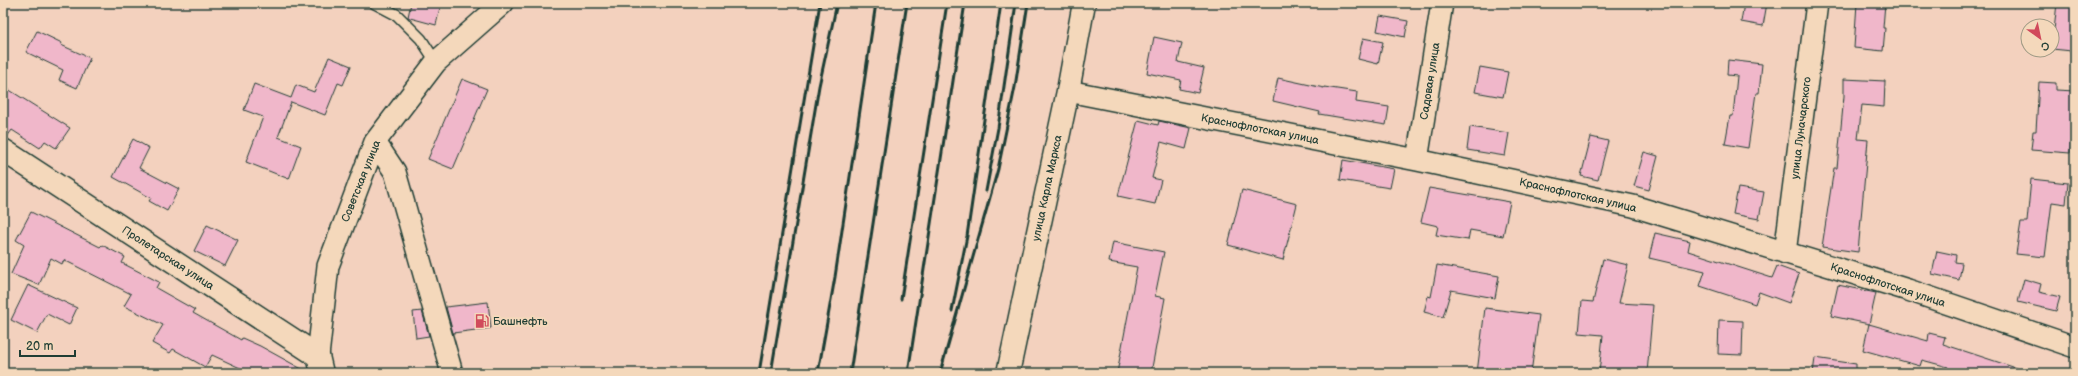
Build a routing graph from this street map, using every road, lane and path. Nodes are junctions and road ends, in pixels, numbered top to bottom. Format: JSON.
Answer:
{"nodes":[{"id":1,"x":374,"y":3,"type":"edge"},
{"id":2,"x":503,"y":3,"type":"edge"},
{"id":3,"x":1084,"y":3,"type":"edge"},
{"id":4,"x":1442,"y":3,"type":"edge"},
{"id":5,"x":1817,"y":3,"type":"edge"},
{"id":6,"x":436,"y":62,"type":"junction"},
{"id":7,"x":1068,"y":91,"type":"junction"},
{"id":8,"x":374,"y":142,"type":"junction"},
{"id":9,"x":3,"y":150,"type":"edge"},
{"id":10,"x":1417,"y":160,"type":"junction"},
{"id":11,"x":1786,"y":253,"type":"junction"},
{"id":12,"x":2075,"y":343,"type":"edge"},
{"id":13,"x":320,"y":365,"type":"edge"},
{"id":14,"x":452,"y":373,"type":"edge"},
{"id":15,"x":1008,"y":373,"type":"edge"}],
"edges":[{"from":1,"to":6,"type":"lane"},
{"from":2,"to":6,"type":"street","name":"Советская улица"},
{"from":3,"to":7,"type":"street","name":"улица Карла Маркса"},
{"from":4,"to":10,"type":"street","name":"Садовая улица"},
{"from":5,"to":11,"type":"street","name":"улица Луначарского"},
{"from":6,"to":8,"type":"street","name":"Советская улица"},
{"from":7,"to":10,"type":"street","name":"Краснофлотская улица"},
{"from":7,"to":15,"type":"street","name":"улица Карла Маркса"},
{"from":8,"to":13,"type":"street","name":"Советская улица"},
{"from":8,"to":14,"type":"street"},
{"from":9,"to":13,"type":"street","name":"Пролетарская улица"},
{"from":10,"to":11,"type":"street","name":"Краснофлотская улица"},
{"from":11,"to":12,"type":"street","name":"Краснофлотская улица"}]}
